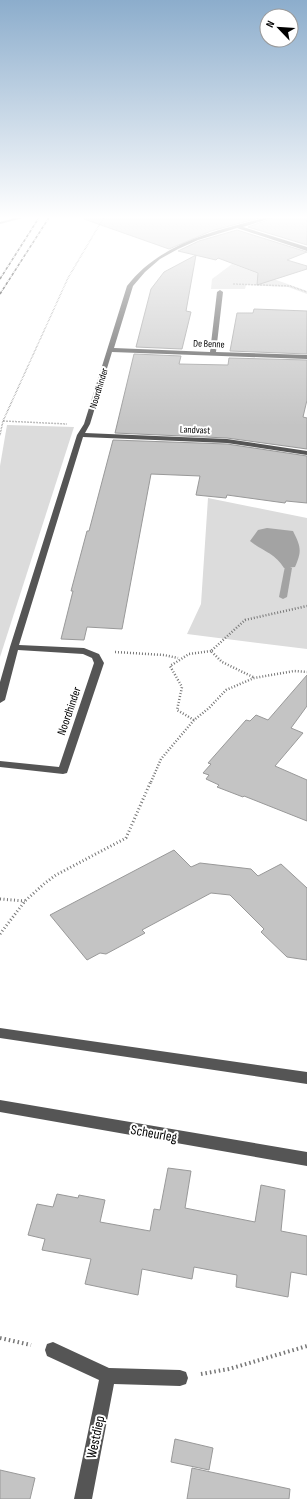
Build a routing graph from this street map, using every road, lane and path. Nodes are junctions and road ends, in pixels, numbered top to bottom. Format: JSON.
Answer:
{"nodes":[{"id":1,"x":64,"y":286,"type":"edge"},
{"id":2,"x":130,"y":286,"type":"edge"},
{"id":3,"x":226,"y":286,"type":"edge"},
{"id":4,"x":289,"y":286,"type":"edge"},
{"id":5,"x":220,"y":292,"type":"joint"},
{"id":6,"x":307,"y":292,"type":"edge"},
{"id":7,"x":109,"y":350,"type":"junction"},
{"id":8,"x":213,"y":353,"type":"junction"},
{"id":9,"x":307,"y":357,"type":"edge"},
{"id":10,"x":3,"y":421,"type":"junction"},
{"id":11,"x":87,"y":424,"type":"junction"},
{"id":12,"x":0,"y":435,"type":"edge"},
{"id":13,"x":80,"y":435,"type":"junction"},
{"id":14,"x":307,"y":453,"type":"edge"},
{"id":15,"x":307,"y":606,"type":"edge"},
{"id":16,"x":14,"y":647,"type":"junction"},
{"id":17,"x":211,"y":651,"type":"junction"},
{"id":18,"x":96,"y":656,"type":"junction"},
{"id":19,"x":178,"y":658,"type":"junction"},
{"id":20,"x":307,"y":672,"type":"edge"},
{"id":21,"x":254,"y":678,"type":"junction"},
{"id":22,"x":0,"y":700,"type":"edge"},
{"id":23,"x":194,"y":720,"type":"junction"},
{"id":24,"x":0,"y":764,"type":"edge"},
{"id":25,"x":0,"y":899,"type":"edge"},
{"id":26,"x":25,"y":901,"type":"junction"},
{"id":27,"x":0,"y":934,"type":"edge"},
{"id":28,"x":0,"y":1033,"type":"edge"},
{"id":29,"x":307,"y":1078,"type":"edge"},
{"id":30,"x":0,"y":1106,"type":"edge"},
{"id":31,"x":307,"y":1159,"type":"edge"},
{"id":32,"x":0,"y":1338,"type":"edge"},
{"id":33,"x":307,"y":1346,"type":"edge"},
{"id":34,"x":53,"y":1350,"type":"joint"},
{"id":35,"x":108,"y":1376,"type":"junction"},
{"id":36,"x":180,"y":1378,"type":"joint"},
{"id":37,"x":83,"y":1499,"type":"edge"}],
"edges":[{"from":1,"to":10,"type":"path"},
{"from":2,"to":7,"type":"street","name":"Noordhinder"},
{"from":3,"to":5,"type":"path"},
{"from":4,"to":6,"type":"path"},
{"from":5,"to":8,"type":"street"},
{"from":7,"to":8,"type":"street","name":"De Benne"},
{"from":7,"to":11,"type":"street","name":"Noordhinder"},
{"from":8,"to":9,"type":"street","name":"De Benne"},
{"from":10,"to":11,"type":"path"},
{"from":10,"to":12,"type":"path"},
{"from":11,"to":13,"type":"street","name":"Noordhinder"},
{"from":13,"to":14,"type":"street","name":"Landvast"},
{"from":13,"to":16,"type":"street","name":"Noordhinder"},
{"from":15,"to":17,"type":"path"},
{"from":16,"to":18,"type":"street"},
{"from":16,"to":22,"type":"street","name":"Noordhinder"},
{"from":17,"to":19,"type":"path"},
{"from":17,"to":21,"type":"path"},
{"from":18,"to":19,"type":"path"},
{"from":18,"to":24,"type":"street","name":"Noordhinder"},
{"from":19,"to":23,"type":"path"},
{"from":20,"to":21,"type":"path"},
{"from":21,"to":23,"type":"path"},
{"from":23,"to":26,"type":"path"},
{"from":25,"to":26,"type":"path"},
{"from":26,"to":27,"type":"path"},
{"from":28,"to":29,"type":"street"},
{"from":30,"to":31,"type":"street","name":"Scheurleg"},
{"from":32,"to":34,"type":"path"},
{"from":33,"to":36,"type":"path"},
{"from":34,"to":35,"type":"street"},
{"from":35,"to":36,"type":"street"},
{"from":35,"to":37,"type":"street","name":"Westdiep"}]}
